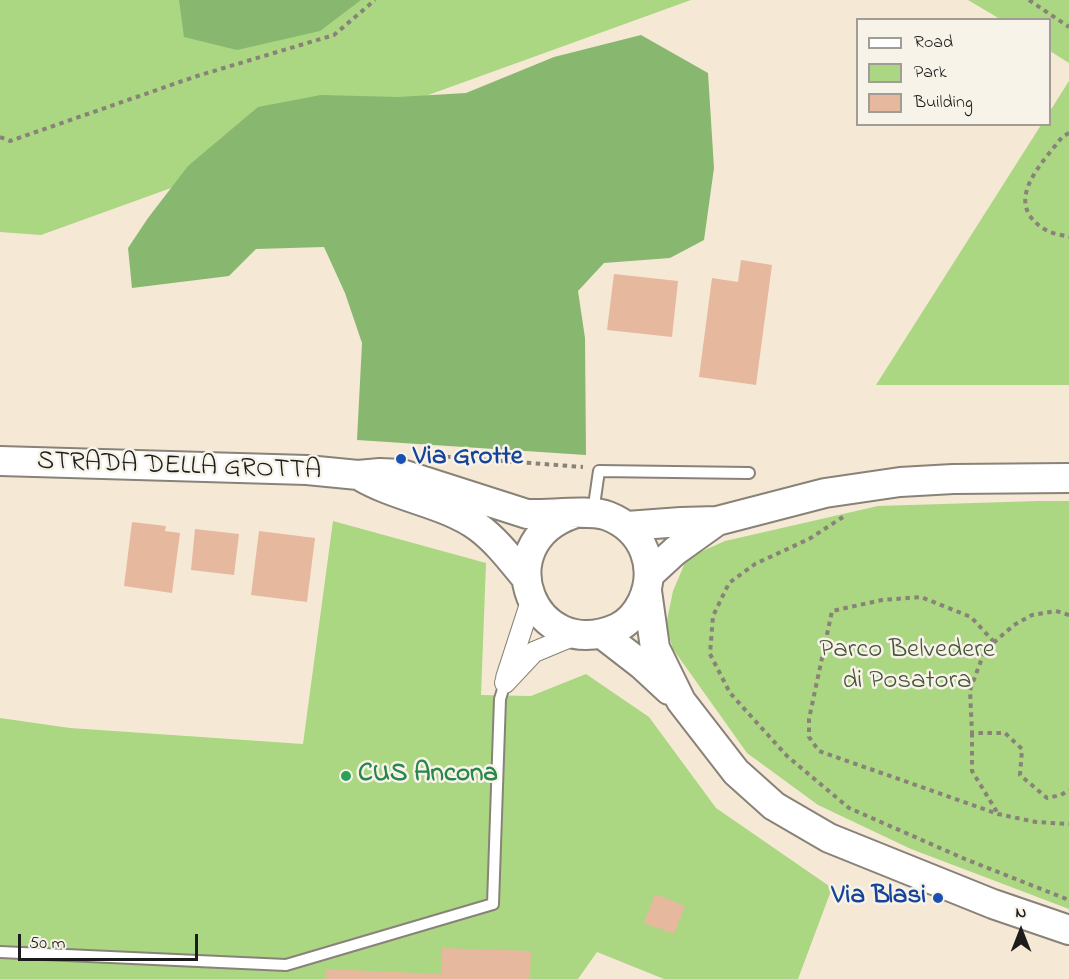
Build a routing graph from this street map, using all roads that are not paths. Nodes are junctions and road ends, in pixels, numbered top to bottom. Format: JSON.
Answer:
{"nodes":[{"id":1,"x":0,"y":461,"type":"edge"},
{"id":2,"x":749,"y":473,"type":"dead end"},
{"id":3,"x":358,"y":476,"type":"junction"},
{"id":4,"x":1069,"y":478,"type":"edge"},
{"id":5,"x":583,"y":513,"type":"junction"},
{"id":6,"x":717,"y":521,"type":"junction"},
{"id":7,"x":627,"y":526,"type":"junction"},
{"id":8,"x":648,"y":583,"type":"junction"},
{"id":9,"x":529,"y":589,"type":"junction"},
{"id":10,"x":588,"y":634,"type":"junction"},
{"id":11,"x":505,"y":683,"type":"junction"},
{"id":12,"x":681,"y":701,"type":"junction"},
{"id":13,"x":1069,"y":930,"type":"edge"},
{"id":14,"x":0,"y":952,"type":"edge"}],
"edges":[{"from":1,"to":3,"type":"street","name":"STRADA DELLA GROTTA"},
{"from":2,"to":5,"type":"lane"},
{"from":3,"to":5,"type":"street","name":"STRADA DELLA GROTTA"},
{"from":3,"to":9,"type":"street","name":"STRADA DELLA GROTTA"},
{"from":4,"to":6,"type":"street","name":"STRADA DELLA GROTTA"},
{"from":5,"to":7,"type":"street","name":"STRADA DELLA GROTTA"},
{"from":5,"to":9,"type":"street"},
{"from":6,"to":7,"type":"street","name":"STRADA DELLA GROTTA"},
{"from":6,"to":8,"type":"street","name":"STRADA DELLA GROTTA"},
{"from":7,"to":8,"type":"street","name":"STRADA DELLA GROTTA"},
{"from":8,"to":10,"type":"street","name":"STRADA DELLA GROTTA"},
{"from":8,"to":12,"type":"street"},
{"from":9,"to":10,"type":"street","name":"STRADA DELLA GROTTA"},
{"from":9,"to":11,"type":"street"},
{"from":10,"to":11,"type":"street","name":"STRADA DELLA GROTTA"},
{"from":10,"to":12,"type":"street"},
{"from":11,"to":14,"type":"lane"},
{"from":12,"to":13,"type":"street"}]}
